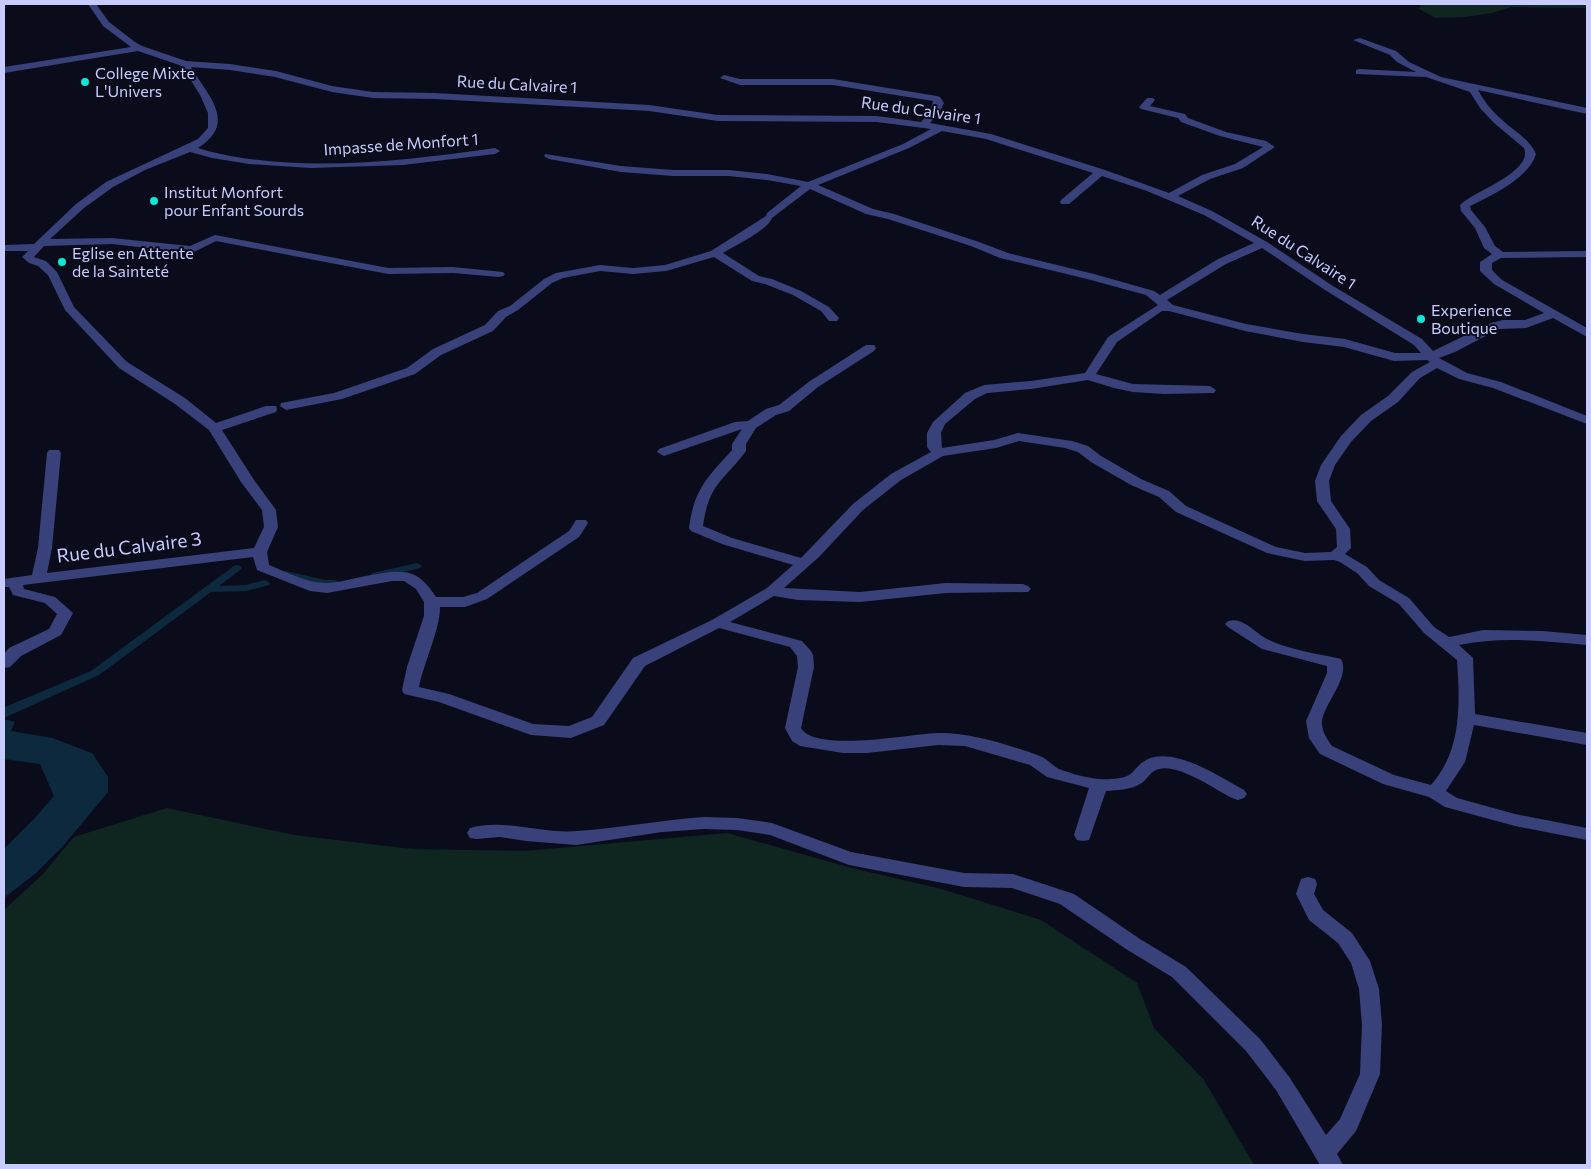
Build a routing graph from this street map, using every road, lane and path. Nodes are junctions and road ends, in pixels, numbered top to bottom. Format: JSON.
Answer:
{"nodes":[{"id":1,"x":92,"y":4,"type":"edge"},
{"id":2,"x":1358,"y":40,"type":"dead end"},
{"id":3,"x":139,"y":48,"type":"junction"},
{"id":4,"x":185,"y":64,"type":"junction"},
{"id":5,"x":4,"y":70,"type":"edge"},
{"id":6,"x":1359,"y":72,"type":"dead end"},
{"id":7,"x":1429,"y":74,"type":"junction"},
{"id":8,"x":724,"y":78,"type":"dead end"},
{"id":9,"x":1457,"y":84,"type":"junction"},
{"id":10,"x":1150,"y":100,"type":"dead end"},
{"id":11,"x":1587,"y":111,"type":"edge"},
{"id":12,"x":924,"y":125,"type":"junction"},
{"id":13,"x":942,"y":127,"type":"junction"},
{"id":14,"x":190,"y":148,"type":"junction"},
{"id":15,"x":495,"y":151,"type":"dead end"},
{"id":16,"x":549,"y":156,"type":"dead end"},
{"id":17,"x":1101,"y":172,"type":"junction"},
{"id":18,"x":809,"y":185,"type":"junction"},
{"id":19,"x":1169,"y":197,"type":"junction"},
{"id":20,"x":1065,"y":202,"type":"dead end"},
{"id":21,"x":1263,"y":244,"type":"junction"},
{"id":22,"x":39,"y":245,"type":"junction"},
{"id":23,"x":4,"y":248,"type":"edge"},
{"id":24,"x":715,"y":252,"type":"junction"},
{"id":25,"x":1587,"y":254,"type":"edge"},
{"id":26,"x":1501,"y":255,"type":"junction"},
{"id":27,"x":499,"y":274,"type":"dead end"},
{"id":28,"x":1165,"y":303,"type":"junction"},
{"id":29,"x":1554,"y":314,"type":"junction"},
{"id":30,"x":833,"y":318,"type":"dead end"},
{"id":31,"x":1587,"y":333,"type":"edge"},
{"id":32,"x":870,"y":348,"type":"dead end"},
{"id":33,"x":1434,"y":360,"type":"junction"},
{"id":34,"x":1089,"y":376,"type":"junction"},
{"id":35,"x":1210,"y":390,"type":"dead end"},
{"id":36,"x":286,"y":406,"type":"dead end"},
{"id":37,"x":271,"y":409,"type":"dead end"},
{"id":38,"x":1587,"y":420,"type":"edge"},
{"id":39,"x":751,"y":425,"type":"junction"},
{"id":40,"x":214,"y":428,"type":"junction"},
{"id":41,"x":664,"y":452,"type":"dead end"},
{"id":42,"x":54,"y":453,"type":"dead end"},
{"id":43,"x":939,"y":453,"type":"junction"},
{"id":44,"x":581,"y":524,"type":"dead end"},
{"id":45,"x":260,"y":552,"type":"junction"},
{"id":46,"x":1335,"y":556,"type":"junction"},
{"id":47,"x":804,"y":563,"type":"junction"},
{"id":48,"x":39,"y":578,"type":"junction"},
{"id":49,"x":9,"y":582,"type":"edge"},
{"id":50,"x":1023,"y":589,"type":"dead end"},
{"id":51,"x":772,"y":591,"type":"junction"},
{"id":52,"x":432,"y":602,"type":"junction"},
{"id":53,"x":717,"y":623,"type":"junction"},
{"id":54,"x":1233,"y":624,"type":"dead end"},
{"id":55,"x":1587,"y":640,"type":"edge"},
{"id":56,"x":1446,"y":643,"type":"junction"},
{"id":57,"x":4,"y":663,"type":"edge"},
{"id":58,"x":1465,"y":718,"type":"junction"},
{"id":59,"x":1587,"y":739,"type":"edge"},
{"id":60,"x":1099,"y":785,"type":"junction"},
{"id":61,"x":1435,"y":792,"type":"junction"},
{"id":62,"x":1238,"y":794,"type":"dead end"},
{"id":63,"x":476,"y":833,"type":"dead end"},
{"id":64,"x":1587,"y":834,"type":"edge"},
{"id":65,"x":1083,"y":835,"type":"dead end"},
{"id":66,"x":1308,"y":884,"type":"dead end"},
{"id":67,"x":1328,"y":1159,"type":"edge"}],
"edges":[{"from":1,"to":3,"type":"street"},
{"from":2,"to":7,"type":"street"},
{"from":3,"to":4,"type":"street","name":"Rue du Calvaire 1"},
{"from":3,"to":5,"type":"street","name":"Rue du Calvaire 1"},
{"from":4,"to":12,"type":"street","name":"Rue du Calvaire 1"},
{"from":4,"to":14,"type":"street"},
{"from":6,"to":7,"type":"street"},
{"from":7,"to":9,"type":"street"},
{"from":8,"to":12,"type":"street"},
{"from":9,"to":11,"type":"street"},
{"from":9,"to":26,"type":"street"},
{"from":10,"to":19,"type":"street"},
{"from":12,"to":13,"type":"street","name":"Rue du Calvaire 1"},
{"from":13,"to":17,"type":"street","name":"Rue du Calvaire 1"},
{"from":13,"to":18,"type":"street"},
{"from":14,"to":15,"type":"street","name":"Impasse de Monfort 1"},
{"from":14,"to":22,"type":"street"},
{"from":16,"to":18,"type":"street"},
{"from":17,"to":19,"type":"street","name":"Rue du Calvaire 1"},
{"from":17,"to":20,"type":"street"},
{"from":18,"to":24,"type":"street"},
{"from":18,"to":28,"type":"street"},
{"from":19,"to":21,"type":"street","name":"Rue du Calvaire 1"},
{"from":21,"to":28,"type":"street"},
{"from":21,"to":33,"type":"street","name":"Rue du Calvaire 1"},
{"from":22,"to":23,"type":"street"},
{"from":22,"to":27,"type":"street"},
{"from":22,"to":40,"type":"street"},
{"from":24,"to":30,"type":"street"},
{"from":24,"to":36,"type":"street"},
{"from":25,"to":26,"type":"street"},
{"from":26,"to":29,"type":"street"},
{"from":28,"to":33,"type":"street"},
{"from":28,"to":34,"type":"street"},
{"from":29,"to":31,"type":"street"},
{"from":29,"to":33,"type":"street"},
{"from":32,"to":39,"type":"street"},
{"from":33,"to":38,"type":"street","name":"Rue du Calvaire 1"},
{"from":33,"to":46,"type":"street"},
{"from":34,"to":35,"type":"street"},
{"from":34,"to":43,"type":"street"},
{"from":37,"to":40,"type":"street"},
{"from":39,"to":41,"type":"street"},
{"from":39,"to":47,"type":"street"},
{"from":40,"to":45,"type":"street"},
{"from":42,"to":48,"type":"street"},
{"from":43,"to":46,"type":"street"},
{"from":43,"to":47,"type":"street"},
{"from":44,"to":52,"type":"street"},
{"from":45,"to":48,"type":"street","name":"Rue du Calvaire 3"},
{"from":45,"to":52,"type":"street"},
{"from":46,"to":56,"type":"street"},
{"from":47,"to":51,"type":"street"},
{"from":48,"to":49,"type":"street","name":"Rue du Calvaire 3"},
{"from":49,"to":57,"type":"street"},
{"from":50,"to":51,"type":"street"},
{"from":51,"to":53,"type":"street"},
{"from":52,"to":53,"type":"street"},
{"from":53,"to":60,"type":"street"},
{"from":54,"to":61,"type":"street"},
{"from":55,"to":56,"type":"street"},
{"from":56,"to":58,"type":"street"},
{"from":58,"to":59,"type":"street"},
{"from":58,"to":61,"type":"street"},
{"from":60,"to":62,"type":"street"},
{"from":60,"to":65,"type":"street"},
{"from":61,"to":64,"type":"street"},
{"from":63,"to":67,"type":"street"},
{"from":66,"to":67,"type":"street"}]}
